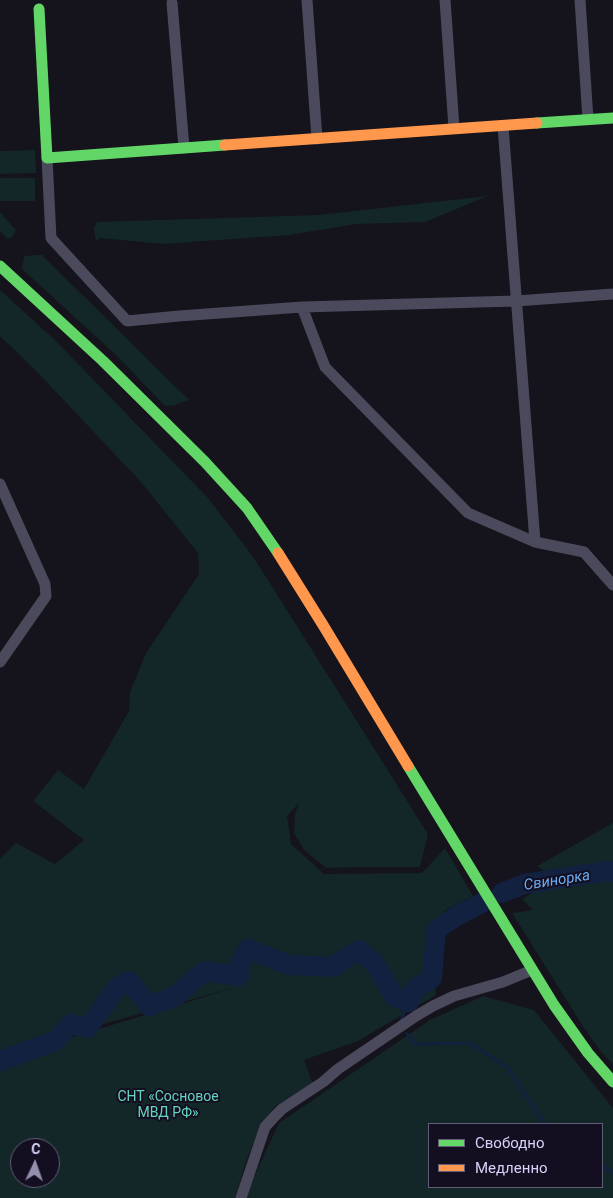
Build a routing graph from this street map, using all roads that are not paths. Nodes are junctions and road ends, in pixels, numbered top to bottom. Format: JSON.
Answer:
{"nodes":[{"id":1,"x":307,"y":0,"type":"edge"},
{"id":2,"x":445,"y":0,"type":"edge"},
{"id":3,"x":580,"y":0,"type":"edge"},
{"id":4,"x":172,"y":3,"type":"dead end"},
{"id":5,"x":39,"y":9,"type":"dead end"},
{"id":6,"x":613,"y":118,"type":"edge"},
{"id":7,"x":588,"y":120,"type":"junction"},
{"id":8,"x":503,"y":126,"type":"junction"},
{"id":9,"x":454,"y":128,"type":"junction"},
{"id":10,"x":317,"y":139,"type":"junction"},
{"id":11,"x":184,"y":148,"type":"junction"},
{"id":12,"x":47,"y":158,"type":"junction"},
{"id":13,"x":0,"y":266,"type":"edge"},
{"id":14,"x":613,"y":294,"type":"edge"},
{"id":15,"x":516,"y":301,"type":"junction"},
{"id":16,"x":302,"y":307,"type":"junction"},
{"id":17,"x":0,"y":484,"type":"edge"},
{"id":18,"x":535,"y":542,"type":"junction"},
{"id":19,"x":613,"y":585,"type":"edge"},
{"id":20,"x":0,"y":662,"type":"edge"},
{"id":21,"x":532,"y":970,"type":"junction"},
{"id":22,"x":613,"y":1082,"type":"edge"},
{"id":23,"x":241,"y":1198,"type":"edge"}],
"edges":[{"from":1,"to":10,"type":"street"},
{"from":2,"to":9,"type":"street"},
{"from":3,"to":7,"type":"street"},
{"from":4,"to":11,"type":"street"},
{"from":5,"to":12,"type":"main road"},
{"from":6,"to":7,"type":"main road"},
{"from":7,"to":8,"type":"main road"},
{"from":8,"to":9,"type":"main road"},
{"from":8,"to":15,"type":"street"},
{"from":9,"to":10,"type":"main road"},
{"from":10,"to":11,"type":"main road"},
{"from":11,"to":12,"type":"main road"},
{"from":12,"to":16,"type":"street"},
{"from":13,"to":21,"type":"main road"},
{"from":14,"to":15,"type":"street"},
{"from":15,"to":16,"type":"street"},
{"from":15,"to":18,"type":"street"},
{"from":16,"to":18,"type":"street"},
{"from":17,"to":20,"type":"street"},
{"from":18,"to":19,"type":"street"},
{"from":21,"to":22,"type":"main road"},
{"from":21,"to":23,"type":"street"}]}
